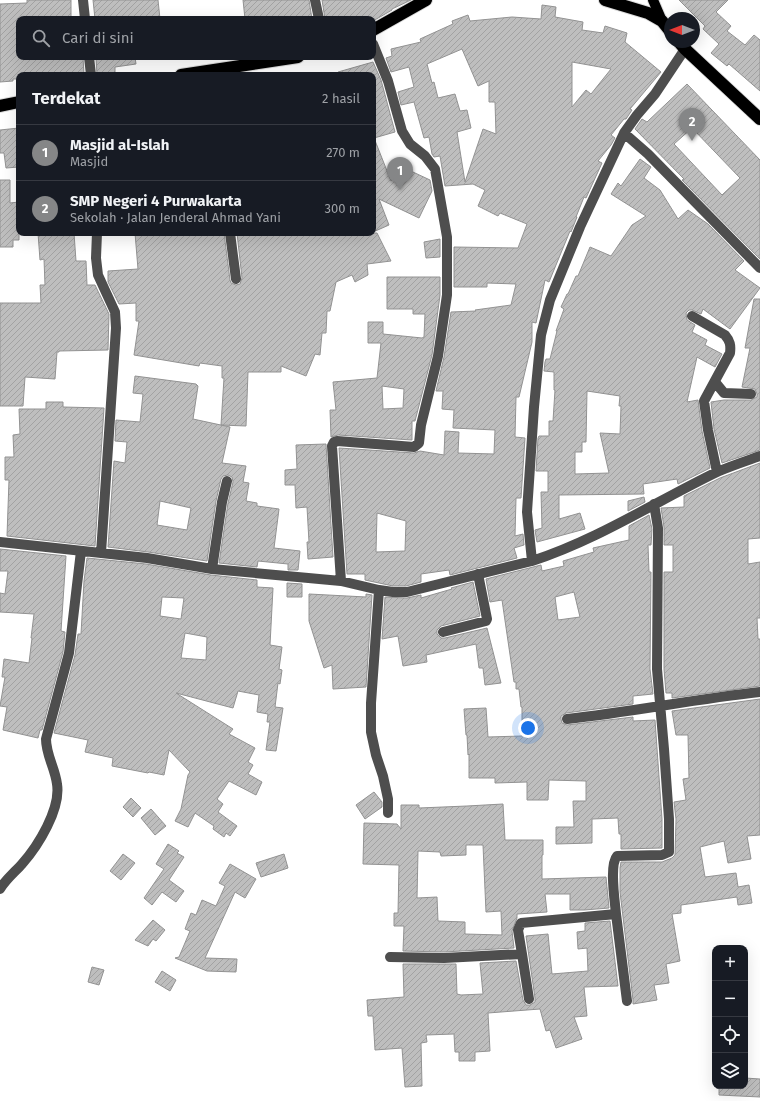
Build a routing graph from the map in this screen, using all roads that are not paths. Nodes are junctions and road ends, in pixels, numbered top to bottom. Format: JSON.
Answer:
{"nodes":[{"id":1,"x":83,"y":0,"type":"edge"},
{"id":2,"x":315,"y":0,"type":"edge"},
{"id":3,"x":426,"y":0,"type":"edge"},
{"id":4,"x":605,"y":0,"type":"edge"},
{"id":5,"x":652,"y":0,"type":"edge"},
{"id":6,"x":633,"y":4,"type":"edge"},
{"id":7,"x":85,"y":16,"type":"edge"},
{"id":8,"x":318,"y":16,"type":"edge"},
{"id":9,"x":662,"y":21,"type":"junction"},
{"id":10,"x":664,"y":24,"type":"edge"},
{"id":11,"x":376,"y":28,"type":"edge"},
{"id":12,"x":681,"y":48,"type":"edge"},
{"id":13,"x":684,"y":48,"type":"edge"},
{"id":14,"x":376,"y":51,"type":"edge"},
{"id":15,"x":89,"y":60,"type":"edge"},
{"id":16,"x":281,"y":60,"type":"edge"},
{"id":17,"x":91,"y":72,"type":"edge"},
{"id":18,"x":215,"y":72,"type":"edge"},
{"id":19,"x":16,"y":103,"type":"edge"},
{"id":20,"x":0,"y":106,"type":"edge"},
{"id":21,"x":760,"y":119,"type":"edge"},
{"id":22,"x":624,"y":133,"type":"junction"},
{"id":23,"x":97,"y":236,"type":"edge"},
{"id":24,"x":230,"y":236,"type":"edge"},
{"id":25,"x":760,"y":268,"type":"edge"},
{"id":26,"x":236,"y":279,"type":"dead end"},
{"id":27,"x":692,"y":316,"type":"dead end"},
{"id":28,"x":714,"y":382,"type":"junction"},
{"id":29,"x":751,"y":394,"type":"dead end"},
{"id":30,"x":760,"y":456,"type":"edge"},
{"id":31,"x":717,"y":472,"type":"junction"},
{"id":32,"x":227,"y":481,"type":"dead end"},
{"id":33,"x":654,"y":504,"type":"junction"},
{"id":34,"x":0,"y":542,"type":"edge"},
{"id":35,"x":81,"y":551,"type":"junction"},
{"id":36,"x":101,"y":553,"type":"junction"},
{"id":37,"x":532,"y":561,"type":"junction"},
{"id":38,"x":212,"y":569,"type":"junction"},
{"id":39,"x":478,"y":574,"type":"junction"},
{"id":40,"x":341,"y":581,"type":"junction"},
{"id":41,"x":379,"y":590,"type":"junction"},
{"id":42,"x":443,"y":632,"type":"dead end"},
{"id":43,"x":760,"y":692,"type":"edge"},
{"id":44,"x":661,"y":706,"type":"junction"},
{"id":45,"x":567,"y":719,"type":"dead end"},
{"id":46,"x":388,"y":813,"type":"dead end"},
{"id":47,"x":0,"y":889,"type":"edge"},
{"id":48,"x":616,"y":914,"type":"junction"},
{"id":49,"x":522,"y":954,"type":"junction"},
{"id":50,"x":390,"y":957,"type":"dead end"},
{"id":51,"x":529,"y":999,"type":"dead end"},
{"id":52,"x":627,"y":1001,"type":"dead end"}],
"edges":[{"from":1,"to":7,"type":"street"},
{"from":2,"to":8,"type":"street"},
{"from":3,"to":11,"type":"highway"},
{"from":4,"to":6,"type":"highway"},
{"from":5,"to":9,"type":"main road"},
{"from":6,"to":9,"type":"highway"},
{"from":9,"to":10,"type":"highway"},
{"from":12,"to":22,"type":"street"},
{"from":13,"to":21,"type":"highway"},
{"from":14,"to":40,"type":"street"},
{"from":15,"to":17,"type":"street"},
{"from":16,"to":18,"type":"highway"},
{"from":19,"to":20,"type":"highway"},
{"from":22,"to":25,"type":"street"},
{"from":22,"to":37,"type":"street"},
{"from":23,"to":36,"type":"street"},
{"from":24,"to":26,"type":"street"},
{"from":27,"to":28,"type":"street"},
{"from":28,"to":29,"type":"street"},
{"from":28,"to":31,"type":"street"},
{"from":30,"to":31,"type":"street"},
{"from":31,"to":33,"type":"street"},
{"from":32,"to":38,"type":"street"},
{"from":33,"to":37,"type":"street"},
{"from":33,"to":44,"type":"street"},
{"from":34,"to":35,"type":"street"},
{"from":35,"to":36,"type":"street"},
{"from":35,"to":47,"type":"street"},
{"from":36,"to":38,"type":"street"},
{"from":37,"to":39,"type":"street"},
{"from":38,"to":40,"type":"street"},
{"from":39,"to":41,"type":"street"},
{"from":39,"to":42,"type":"street"},
{"from":40,"to":41,"type":"street"},
{"from":41,"to":46,"type":"street"},
{"from":43,"to":44,"type":"street"},
{"from":44,"to":45,"type":"street"},
{"from":44,"to":48,"type":"street"},
{"from":48,"to":49,"type":"street"},
{"from":48,"to":52,"type":"street"},
{"from":49,"to":50,"type":"street"},
{"from":49,"to":51,"type":"street"}]}
